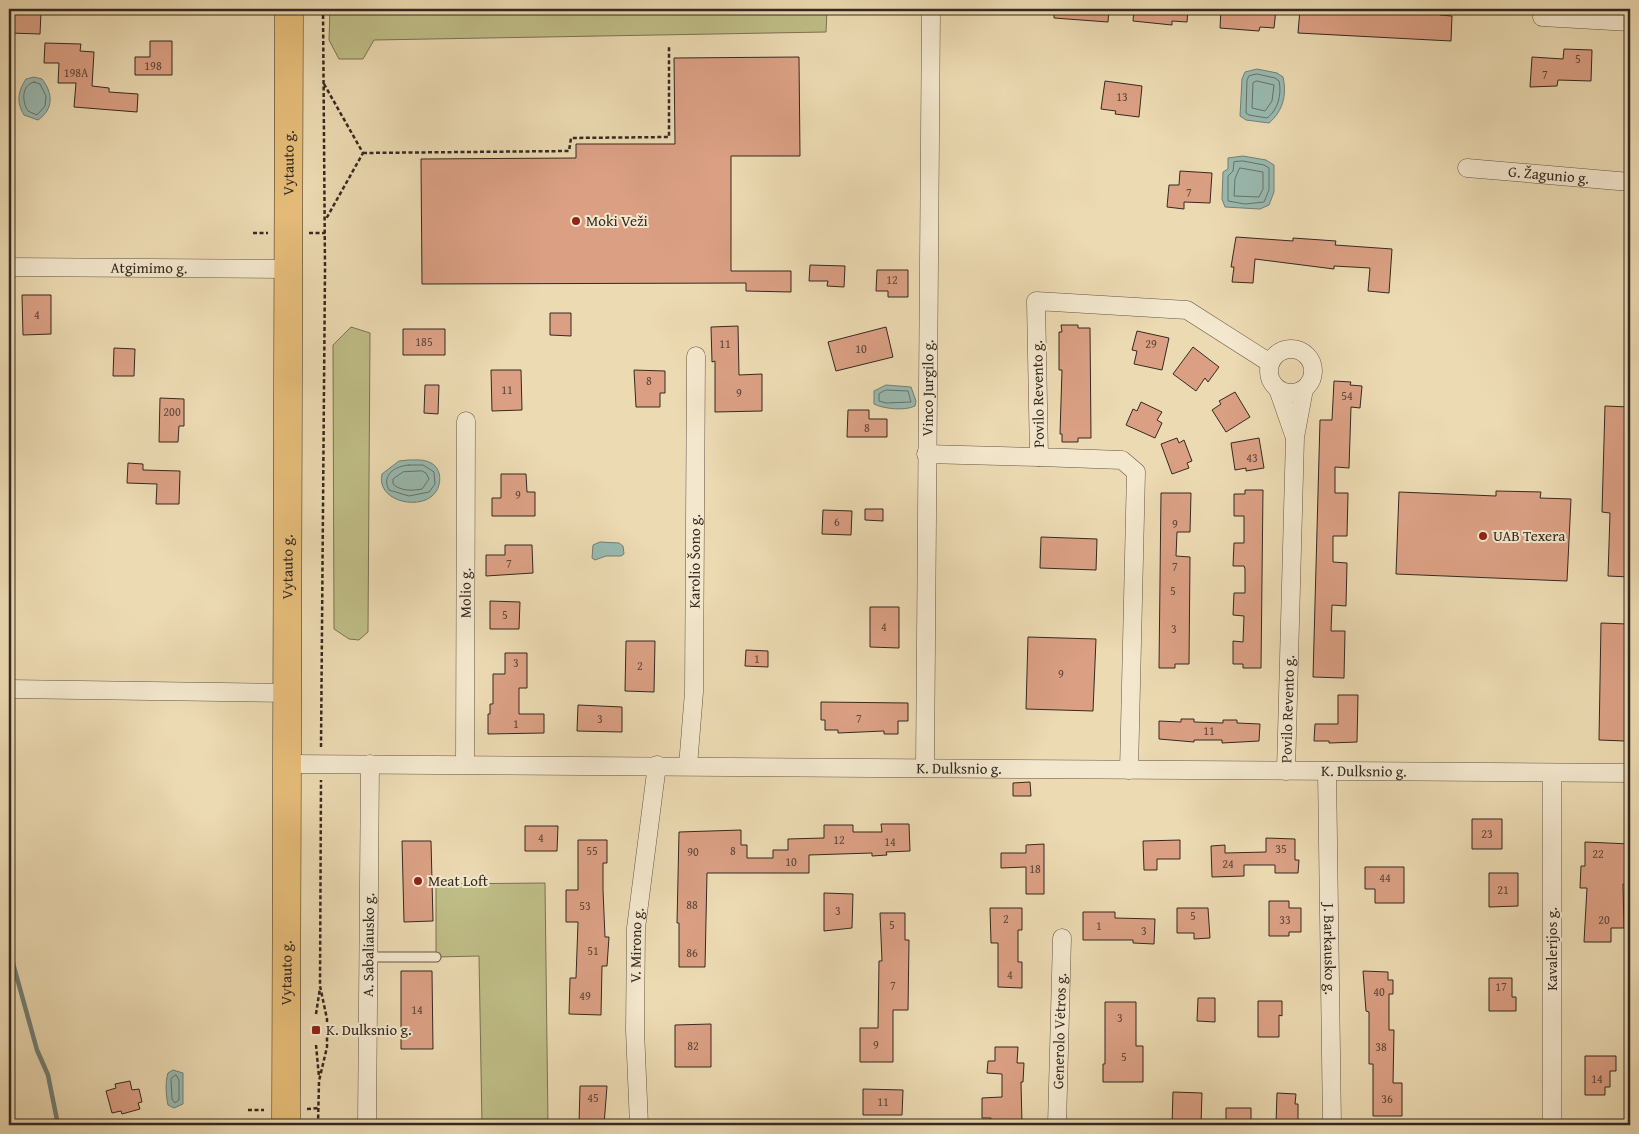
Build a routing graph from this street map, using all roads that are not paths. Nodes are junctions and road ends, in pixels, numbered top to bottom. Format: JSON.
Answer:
{"nodes":[{"id":1,"x":288,"y":9,"type":"edge"},
{"id":2,"x":931,"y":9,"type":"edge"},
{"id":3,"x":1542,"y":17,"type":"dead end"},
{"id":4,"x":1630,"y":22,"type":"edge"},
{"id":5,"x":1467,"y":168,"type":"dead end"},
{"id":6,"x":1630,"y":182,"type":"edge"},
{"id":7,"x":9,"y":267,"type":"edge"},
{"id":8,"x":288,"y":269,"type":"junction"},
{"id":9,"x":696,"y":356,"type":"dead end"},
{"id":10,"x":1270,"y":364,"type":"junction"},
{"id":11,"x":1278,"y":389,"type":"junction"},
{"id":12,"x":1304,"y":390,"type":"junction"},
{"id":13,"x":466,"y":421,"type":"dead end"},
{"id":14,"x":1295,"y":437,"type":"junction"},
{"id":15,"x":926,"y":454,"type":"junction"},
{"id":16,"x":1039,"y":457,"type":"junction"},
{"id":17,"x":9,"y":690,"type":"edge"},
{"id":18,"x":288,"y":693,"type":"junction"},
{"id":19,"x":288,"y":764,"type":"junction"},
{"id":20,"x":370,"y":764,"type":"junction"},
{"id":21,"x":465,"y":764,"type":"junction"},
{"id":22,"x":657,"y":766,"type":"junction"},
{"id":23,"x":688,"y":766,"type":"junction"},
{"id":24,"x":925,"y":768,"type":"junction"},
{"id":25,"x":1129,"y":770,"type":"junction"},
{"id":26,"x":1286,"y":771,"type":"junction"},
{"id":27,"x":1327,"y":771,"type":"junction"},
{"id":28,"x":1552,"y":773,"type":"junction"},
{"id":29,"x":1630,"y":773,"type":"edge"},
{"id":30,"x":1062,"y":938,"type":"dead end"},
{"id":31,"x":368,"y":957,"type":"junction"},
{"id":32,"x":436,"y":957,"type":"dead end"},
{"id":33,"x":286,"y":1125,"type":"edge"},
{"id":34,"x":367,"y":1125,"type":"edge"},
{"id":35,"x":638,"y":1125,"type":"edge"},
{"id":36,"x":1057,"y":1125,"type":"edge"},
{"id":37,"x":1332,"y":1125,"type":"edge"},
{"id":38,"x":1552,"y":1125,"type":"edge"}],
"edges":[{"from":1,"to":8,"type":"main road","name":"Vytauto g."},
{"from":2,"to":15,"type":"street","name":"Vinco Jurgilo g."},
{"from":3,"to":4,"type":"street"},
{"from":5,"to":6,"type":"street","name":"G. Žagunio g."},
{"from":7,"to":8,"type":"street","name":"Atgimimo g."},
{"from":8,"to":18,"type":"main road","name":"Vytauto g."},
{"from":9,"to":23,"type":"street","name":"Karolio Šono g."},
{"from":10,"to":11,"type":"street","name":"Povilo Revento g."},
{"from":10,"to":12,"type":"street","name":"Povilo Revento g."},
{"from":10,"to":16,"type":"street","name":"Povilo Revento g."},
{"from":11,"to":12,"type":"street"},
{"from":11,"to":14,"type":"street","name":"Povilo Revento g."},
{"from":12,"to":14,"type":"street","name":"Povilo Revento g."},
{"from":13,"to":21,"type":"street","name":"Molio g."},
{"from":14,"to":26,"type":"street","name":"Povilo Revento g."},
{"from":15,"to":16,"type":"street"},
{"from":15,"to":24,"type":"street","name":"Vinco Jurgilo g."},
{"from":16,"to":25,"type":"street","name":"Povilo Revento g."},
{"from":17,"to":18,"type":"street"},
{"from":18,"to":19,"type":"main road","name":"Vytauto g."},
{"from":19,"to":20,"type":"street","name":"K. Dulksnio g."},
{"from":19,"to":33,"type":"main road","name":"Vytauto g."},
{"from":20,"to":21,"type":"street","name":"K. Dulksnio g."},
{"from":20,"to":31,"type":"street","name":"A. Sabaliausko g."},
{"from":21,"to":22,"type":"street","name":"K. Dulksnio g."},
{"from":22,"to":23,"type":"street","name":"K. Dulksnio g."},
{"from":22,"to":35,"type":"street","name":"V. Mirono g."},
{"from":23,"to":24,"type":"street","name":"K. Dulksnio g."},
{"from":24,"to":25,"type":"street","name":"K. Dulksnio g."},
{"from":25,"to":26,"type":"street","name":"K. Dulksnio g."},
{"from":26,"to":27,"type":"street","name":"K. Dulksnio g."},
{"from":27,"to":28,"type":"street","name":"K. Dulksnio g."},
{"from":27,"to":37,"type":"street","name":"J. Barkausko g."},
{"from":28,"to":29,"type":"street","name":"K. Dulksnio g."},
{"from":28,"to":38,"type":"street","name":"Kavalerijos g."},
{"from":30,"to":36,"type":"street","name":"Generolo Vėtros g."},
{"from":31,"to":32,"type":"lane"},
{"from":31,"to":34,"type":"street","name":"A. Sabaliausko g."}]}
